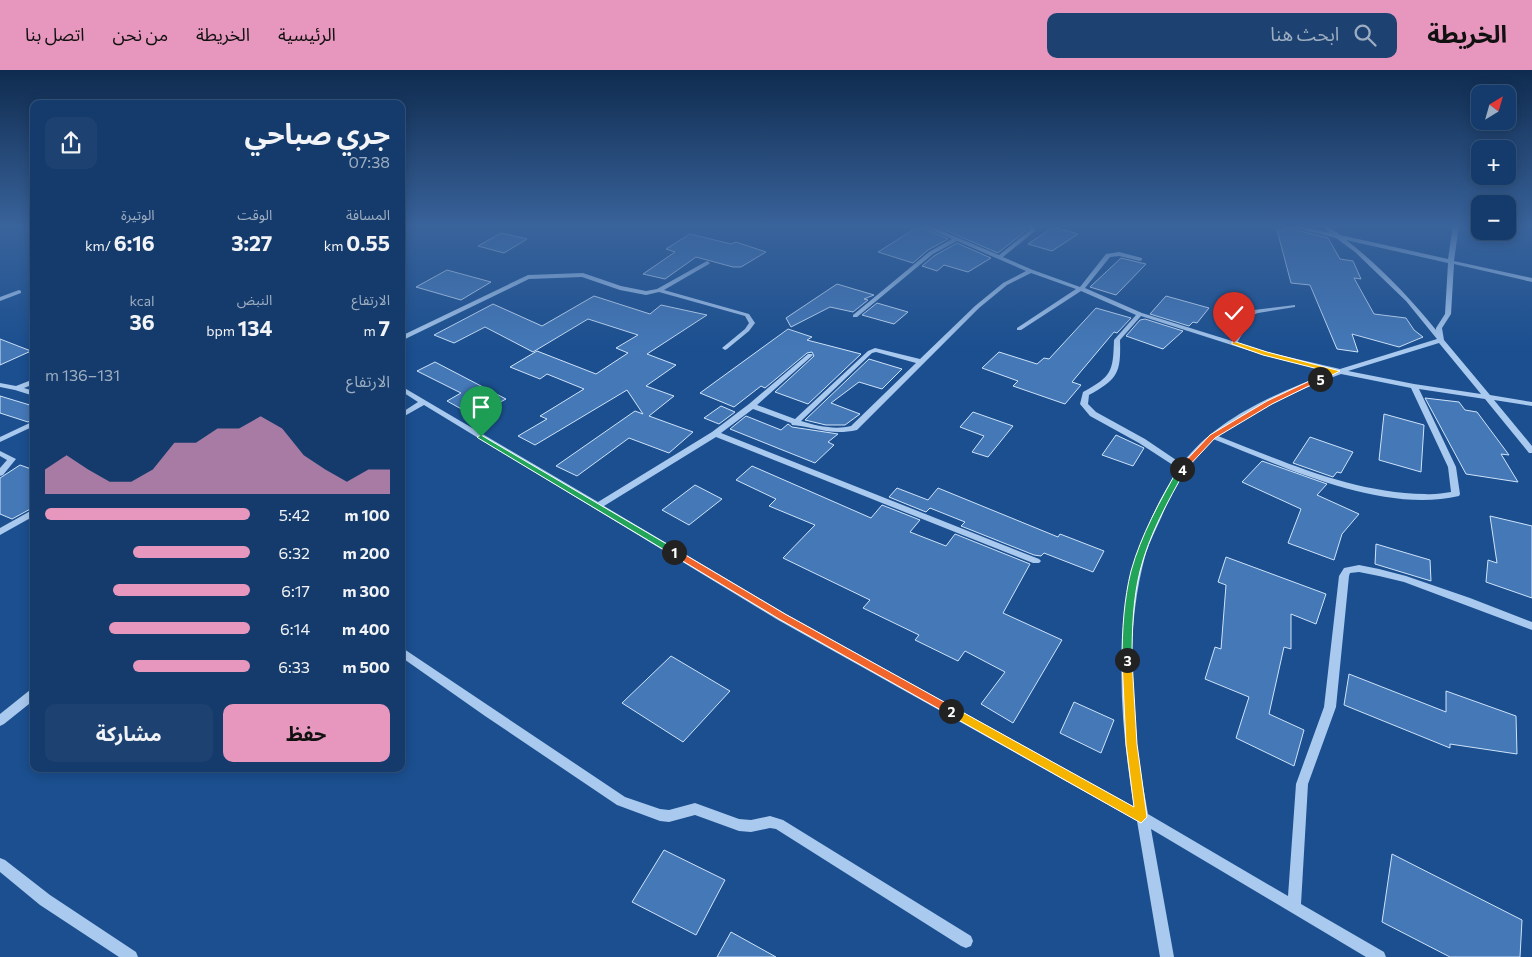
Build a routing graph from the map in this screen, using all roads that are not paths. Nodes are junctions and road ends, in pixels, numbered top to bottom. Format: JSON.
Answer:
{"nodes":[{"id":1,"x":701,"y":266,"type":"edge"},
{"id":2,"x":915,"y":266,"type":"edge"},
{"id":3,"x":1020,"y":266,"type":"edge"},
{"id":4,"x":1099,"y":266,"type":"edge"},
{"id":5,"x":1372,"y":266,"type":"edge"},
{"id":6,"x":1450,"y":266,"type":"edge"},
{"id":7,"x":1476,"y":266,"type":"edge"},
{"id":8,"x":1031,"y":271,"type":"junction"},
{"id":9,"x":1532,"y":280,"type":"edge"},
{"id":10,"x":1081,"y":289,"type":"junction"},
{"id":11,"x":659,"y":290,"type":"junction"},
{"id":12,"x":19,"y":292,"type":"dead end"},
{"id":13,"x":0,"y":299,"type":"edge"},
{"id":14,"x":1293,"y":306,"type":"dead end"},
{"id":15,"x":1140,"y":314,"type":"junction"},
{"id":16,"x":855,"y":316,"type":"dead end"},
{"id":17,"x":1019,"y":329,"type":"dead end"},
{"id":18,"x":405,"y":336,"type":"edge"},
{"id":19,"x":1441,"y":340,"type":"junction"},
{"id":20,"x":1234,"y":343,"type":"junction"},
{"id":21,"x":725,"y":348,"type":"dead end"},
{"id":22,"x":810,"y":355,"type":"dead end"},
{"id":23,"x":922,"y":362,"type":"junction"},
{"id":24,"x":1337,"y":371,"type":"junction"},
{"id":25,"x":30,"y":382,"type":"edge"},
{"id":26,"x":0,"y":385,"type":"edge"},
{"id":27,"x":1414,"y":386,"type":"junction"},
{"id":28,"x":17,"y":388,"type":"junction"},
{"id":29,"x":405,"y":391,"type":"edge"},
{"id":30,"x":30,"y":393,"type":"edge"},
{"id":31,"x":1488,"y":396,"type":"junction"},
{"id":32,"x":423,"y":402,"type":"junction"},
{"id":33,"x":1532,"y":404,"type":"edge"},
{"id":34,"x":752,"y":406,"type":"junction"},
{"id":35,"x":405,"y":413,"type":"edge"},
{"id":36,"x":795,"y":423,"type":"junction"},
{"id":37,"x":30,"y":425,"type":"edge"},
{"id":38,"x":715,"y":434,"type":"junction"},
{"id":39,"x":1212,"y":436,"type":"junction"},
{"id":40,"x":0,"y":440,"type":"edge"},
{"id":41,"x":1532,"y":451,"type":"edge"},
{"id":42,"x":0,"y":453,"type":"edge"},
{"id":43,"x":1183,"y":468,"type":"junction"},
{"id":44,"x":0,"y":473,"type":"edge"},
{"id":45,"x":597,"y":506,"type":"junction"},
{"id":46,"x":30,"y":514,"type":"edge"},
{"id":47,"x":0,"y":532,"type":"edge"},
{"id":48,"x":1036,"y":561,"type":"dead end"},
{"id":49,"x":1532,"y":626,"type":"edge"},
{"id":50,"x":405,"y":654,"type":"edge"},
{"id":51,"x":30,"y":696,"type":"edge"},
{"id":52,"x":0,"y":721,"type":"edge"},
{"id":53,"x":1141,"y":817,"type":"junction"},
{"id":54,"x":0,"y":864,"type":"edge"},
{"id":55,"x":1294,"y":908,"type":"junction"},
{"id":56,"x":966,"y":941,"type":"dead end"},
{"id":57,"x":131,"y":957,"type":"edge"},
{"id":58,"x":1167,"y":957,"type":"edge"},
{"id":59,"x":1379,"y":957,"type":"edge"}],
"edges":[{"from":1,"to":11,"type":"street"},
{"from":2,"to":16,"type":"street"},
{"from":3,"to":8,"type":"street"},
{"from":4,"to":10,"type":"street"},
{"from":5,"to":19,"type":"street"},
{"from":6,"to":19,"type":"street"},
{"from":7,"to":9,"type":"street"},
{"from":8,"to":10,"type":"street"},
{"from":8,"to":23,"type":"street"},
{"from":10,"to":15,"type":"street"},
{"from":10,"to":17,"type":"street"},
{"from":11,"to":18,"type":"street"},
{"from":11,"to":21,"type":"street"},
{"from":12,"to":13,"type":"street"},
{"from":14,"to":20,"type":"street"},
{"from":15,"to":20,"type":"street"},
{"from":15,"to":43,"type":"street"},
{"from":19,"to":24,"type":"street"},
{"from":19,"to":31,"type":"street"},
{"from":20,"to":24,"type":"street"},
{"from":22,"to":34,"type":"street"},
{"from":23,"to":36,"type":"street"},
{"from":23,"to":36,"type":"street"},
{"from":24,"to":27,"type":"street"},
{"from":24,"to":39,"type":"street"},
{"from":25,"to":28,"type":"street"},
{"from":26,"to":28,"type":"street"},
{"from":27,"to":31,"type":"street"},
{"from":27,"to":39,"type":"street"},
{"from":28,"to":30,"type":"street"},
{"from":29,"to":32,"type":"street"},
{"from":31,"to":33,"type":"street"},
{"from":31,"to":41,"type":"street"},
{"from":32,"to":35,"type":"street"},
{"from":32,"to":45,"type":"street"},
{"from":34,"to":36,"type":"street"},
{"from":34,"to":38,"type":"street"},
{"from":37,"to":40,"type":"street"},
{"from":38,"to":45,"type":"street"},
{"from":38,"to":48,"type":"street"},
{"from":39,"to":43,"type":"street"},
{"from":42,"to":44,"type":"street"},
{"from":43,"to":53,"type":"street"},
{"from":45,"to":53,"type":"street"},
{"from":46,"to":47,"type":"street"},
{"from":49,"to":55,"type":"street"},
{"from":50,"to":56,"type":"street"},
{"from":51,"to":52,"type":"street"},
{"from":53,"to":55,"type":"street"},
{"from":53,"to":58,"type":"street"},
{"from":54,"to":57,"type":"street"},
{"from":55,"to":59,"type":"street"}]}
